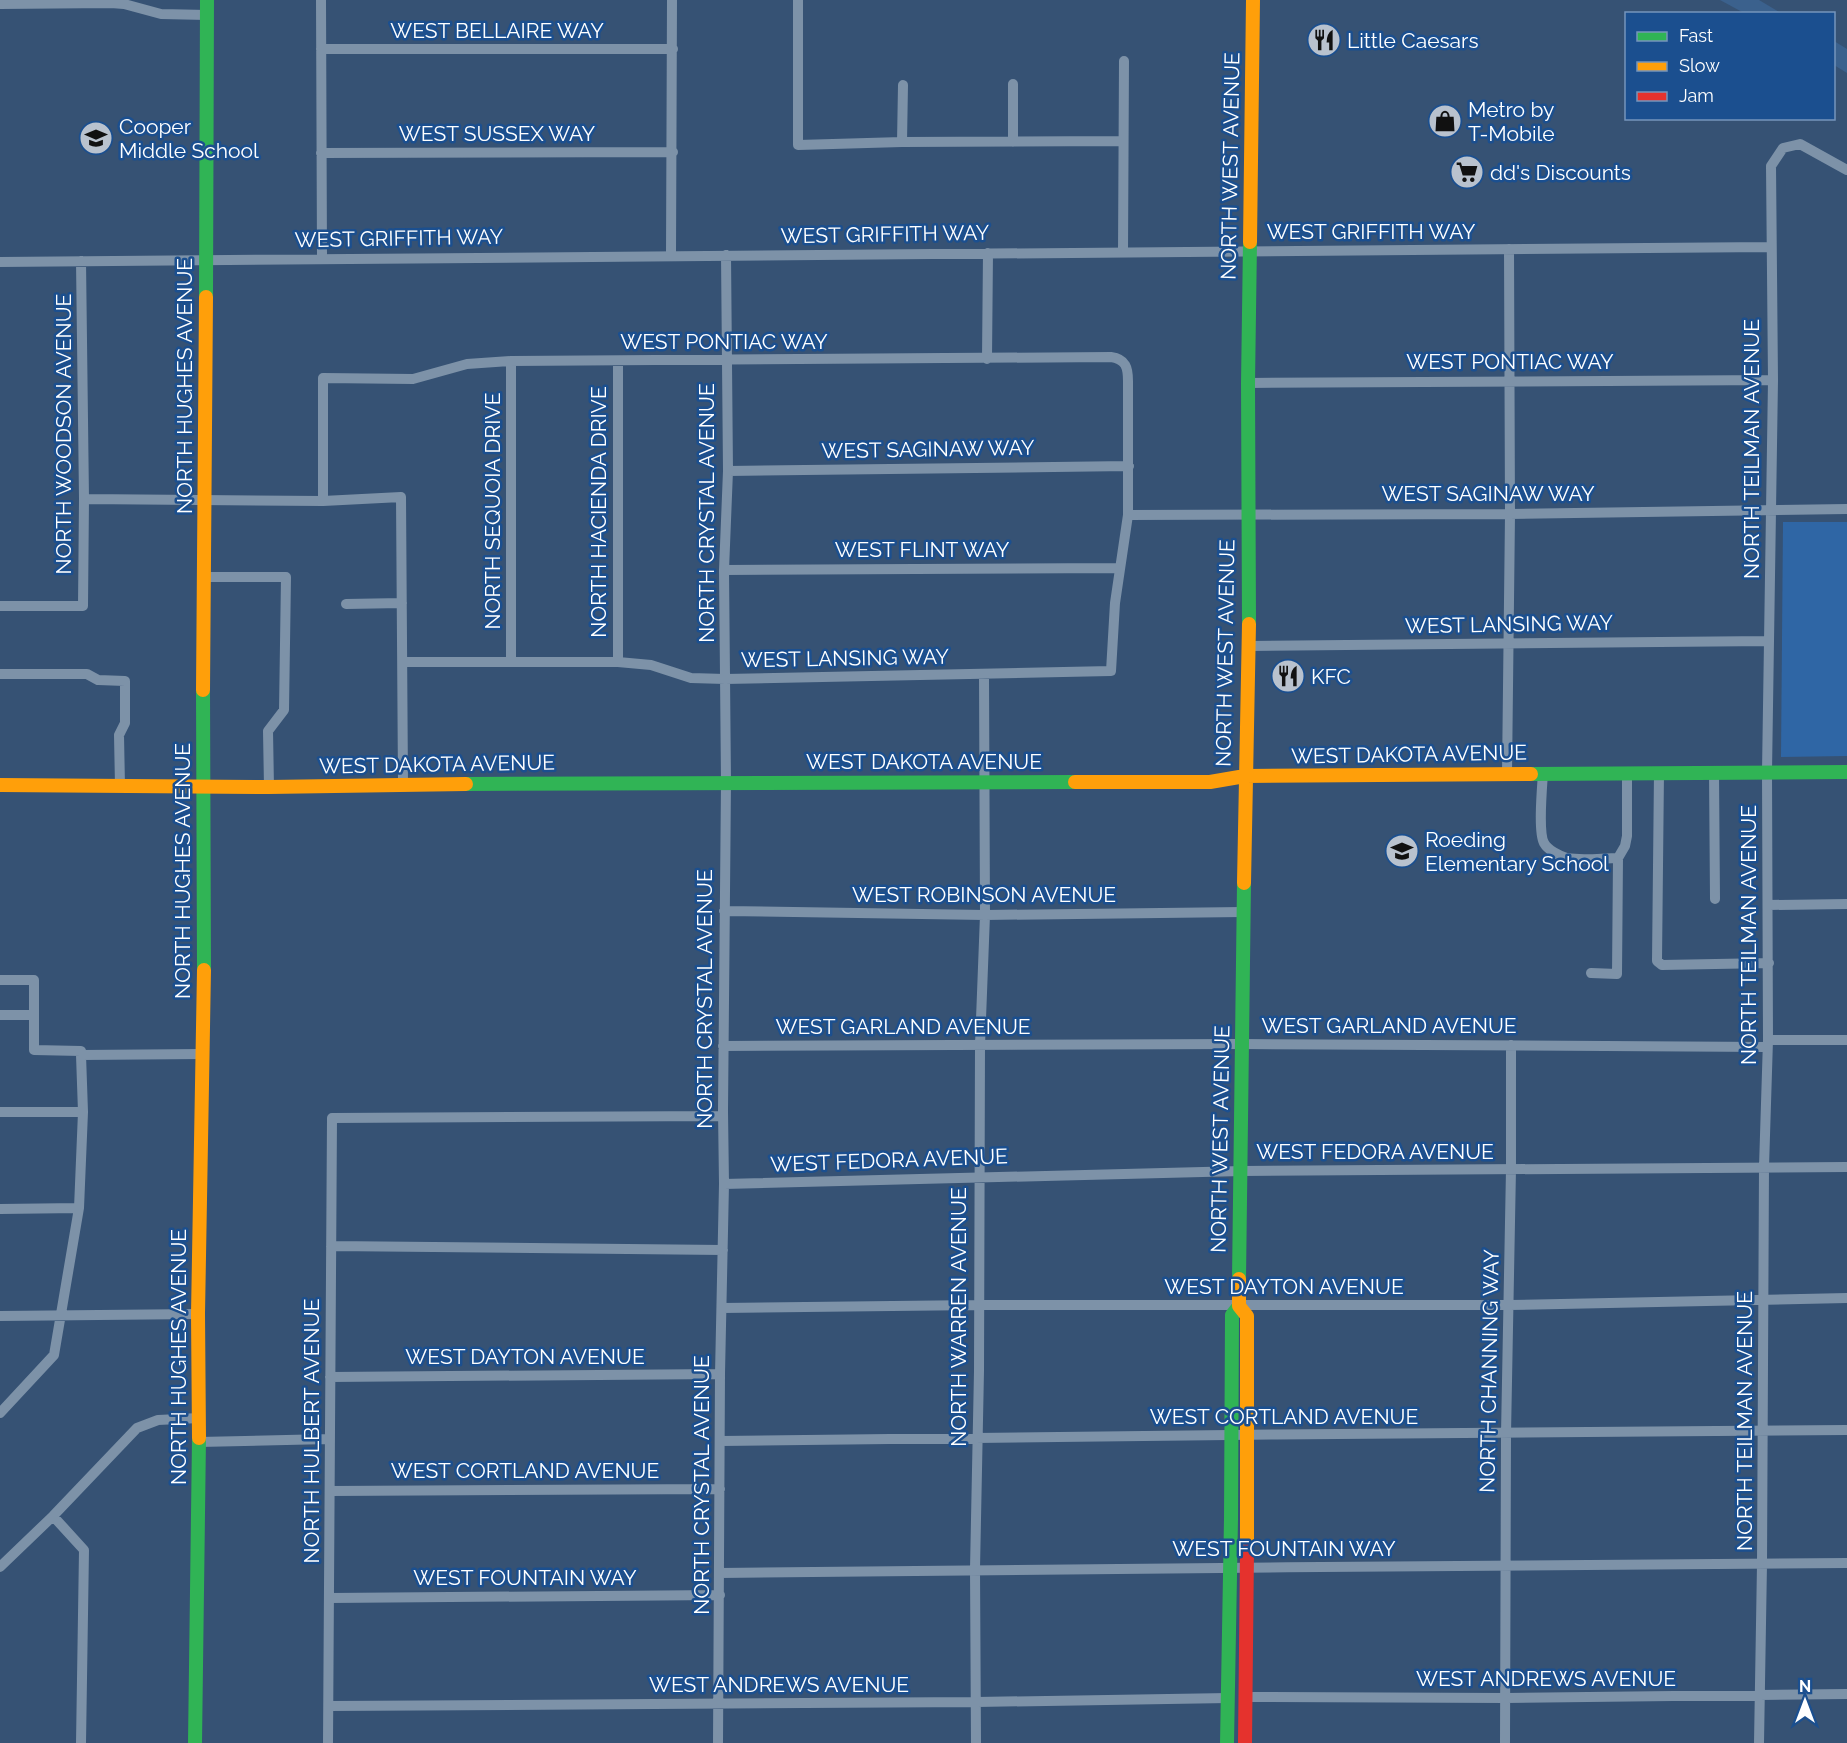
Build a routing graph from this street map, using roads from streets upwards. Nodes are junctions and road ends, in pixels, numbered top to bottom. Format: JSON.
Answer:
{"nodes":[{"id":1,"x":207,"y":0,"type":"edge"},
{"id":2,"x":321,"y":0,"type":"edge"},
{"id":3,"x":672,"y":0,"type":"edge"},
{"id":4,"x":798,"y":0,"type":"edge"},
{"id":5,"x":1253,"y":0,"type":"edge"},
{"id":6,"x":0,"y":4,"type":"edge"},
{"id":7,"x":207,"y":15,"type":"junction"},
{"id":8,"x":321,"y":49,"type":"junction"},
{"id":9,"x":673,"y":49,"type":"junction"},
{"id":10,"x":1124,"y":61,"type":"dead end"},
{"id":11,"x":1013,"y":84,"type":"dead end"},
{"id":12,"x":903,"y":86,"type":"dead end"},
{"id":13,"x":1123,"y":141,"type":"junction"},
{"id":14,"x":902,"y":142,"type":"junction"},
{"id":15,"x":1013,"y":142,"type":"junction"},
{"id":16,"x":673,"y":152,"type":"junction"},
{"id":17,"x":321,"y":153,"type":"junction"},
{"id":18,"x":1847,"y":170,"type":"edge"},
{"id":19,"x":1770,"y":247,"type":"junction"},
{"id":20,"x":1509,"y":249,"type":"junction"},
{"id":21,"x":1249,"y":251,"type":"junction"},
{"id":22,"x":1123,"y":252,"type":"junction"},
{"id":23,"x":987,"y":253,"type":"junction"},
{"id":24,"x":671,"y":255,"type":"junction"},
{"id":25,"x":726,"y":255,"type":"junction"},
{"id":26,"x":322,"y":259,"type":"junction"},
{"id":27,"x":205,"y":260,"type":"junction"},
{"id":28,"x":81,"y":261,"type":"junction"},
{"id":29,"x":0,"y":262,"type":"edge"},
{"id":30,"x":987,"y":359,"type":"junction"},
{"id":31,"x":511,"y":361,"type":"junction"},
{"id":32,"x":618,"y":361,"type":"junction"},
{"id":33,"x":726,"y":361,"type":"junction"},
{"id":34,"x":1509,"y":380,"type":"junction"},
{"id":35,"x":1773,"y":380,"type":"junction"},
{"id":36,"x":1248,"y":383,"type":"junction"},
{"id":37,"x":1129,"y":466,"type":"junction"},
{"id":38,"x":728,"y":471,"type":"junction"},
{"id":39,"x":84,"y":499,"type":"junction"},
{"id":40,"x":205,"y":500,"type":"junction"},
{"id":41,"x":323,"y":501,"type":"junction"},
{"id":42,"x":1847,"y":509,"type":"edge"},
{"id":43,"x":1770,"y":510,"type":"junction"},
{"id":44,"x":1248,"y":514,"type":"junction"},
{"id":45,"x":1510,"y":514,"type":"junction"},
{"id":46,"x":1128,"y":515,"type":"junction"},
{"id":47,"x":1120,"y":567,"type":"junction"},
{"id":48,"x":724,"y":570,"type":"junction"},
{"id":49,"x":205,"y":577,"type":"junction"},
{"id":50,"x":402,"y":603,"type":"junction"},
{"id":51,"x":346,"y":604,"type":"dead end"},
{"id":52,"x":0,"y":606,"type":"edge"},
{"id":53,"x":1769,"y":641,"type":"junction"},
{"id":54,"x":1508,"y":642,"type":"junction"},
{"id":55,"x":1248,"y":646,"type":"junction"},
{"id":56,"x":511,"y":661,"type":"junction"},
{"id":57,"x":403,"y":662,"type":"junction"},
{"id":58,"x":618,"y":663,"type":"junction"},
{"id":59,"x":0,"y":674,"type":"edge"},
{"id":60,"x":984,"y":675,"type":"junction"},
{"id":61,"x":725,"y":680,"type":"junction"},
{"id":62,"x":1659,"y":772,"type":"junction"},
{"id":63,"x":1767,"y":772,"type":"junction"},
{"id":64,"x":1847,"y":772,"type":"edge"},
{"id":65,"x":1543,"y":773,"type":"junction"},
{"id":66,"x":1627,"y":773,"type":"junction"},
{"id":67,"x":1714,"y":773,"type":"junction"},
{"id":68,"x":1507,"y":774,"type":"junction"},
{"id":69,"x":1245,"y":776,"type":"junction"},
{"id":70,"x":726,"y":782,"type":"junction"},
{"id":71,"x":986,"y":782,"type":"junction"},
{"id":72,"x":403,"y":784,"type":"junction"},
{"id":73,"x":0,"y":785,"type":"edge"},
{"id":74,"x":120,"y":786,"type":"junction"},
{"id":75,"x":203,"y":786,"type":"junction"},
{"id":76,"x":269,"y":788,"type":"junction"},
{"id":77,"x":1618,"y":858,"type":"junction"},
{"id":78,"x":1715,"y":899,"type":"dead end"},
{"id":79,"x":1847,"y":904,"type":"edge"},
{"id":80,"x":1769,"y":905,"type":"junction"},
{"id":81,"x":724,"y":911,"type":"junction"},
{"id":82,"x":1243,"y":912,"type":"junction"},
{"id":83,"x":985,"y":915,"type":"junction"},
{"id":84,"x":1768,"y":963,"type":"junction"},
{"id":85,"x":1591,"y":973,"type":"dead end"},
{"id":86,"x":0,"y":980,"type":"edge"},
{"id":87,"x":0,"y":1015,"type":"edge"},
{"id":88,"x":34,"y":1015,"type":"junction"},
{"id":89,"x":1847,"y":1040,"type":"edge"},
{"id":90,"x":1242,"y":1044,"type":"junction"},
{"id":91,"x":1768,"y":1044,"type":"junction"},
{"id":92,"x":980,"y":1045,"type":"junction"},
{"id":93,"x":1511,"y":1045,"type":"junction"},
{"id":94,"x":723,"y":1046,"type":"junction"},
{"id":95,"x":81,"y":1053,"type":"junction"},
{"id":96,"x":202,"y":1054,"type":"junction"},
{"id":97,"x":0,"y":1112,"type":"edge"},
{"id":98,"x":83,"y":1112,"type":"junction"},
{"id":99,"x":723,"y":1116,"type":"junction"},
{"id":100,"x":1764,"y":1167,"type":"junction"},
{"id":101,"x":1847,"y":1167,"type":"edge"},
{"id":102,"x":1512,"y":1169,"type":"junction"},
{"id":103,"x":1242,"y":1171,"type":"junction"},
{"id":104,"x":979,"y":1176,"type":"junction"},
{"id":105,"x":724,"y":1184,"type":"junction"},
{"id":106,"x":79,"y":1208,"type":"junction"},
{"id":107,"x":0,"y":1209,"type":"edge"},
{"id":108,"x":331,"y":1246,"type":"junction"},
{"id":109,"x":723,"y":1250,"type":"junction"},
{"id":110,"x":1764,"y":1298,"type":"junction"},
{"id":111,"x":1847,"y":1298,"type":"edge"},
{"id":112,"x":979,"y":1305,"type":"junction"},
{"id":113,"x":1510,"y":1305,"type":"junction"},
{"id":114,"x":1239,"y":1306,"type":"junction"},
{"id":115,"x":722,"y":1308,"type":"junction"},
{"id":116,"x":198,"y":1314,"type":"junction"},
{"id":117,"x":0,"y":1316,"type":"edge"},
{"id":118,"x":62,"y":1316,"type":"junction"},
{"id":119,"x":720,"y":1374,"type":"junction"},
{"id":120,"x":330,"y":1377,"type":"junction"},
{"id":121,"x":0,"y":1413,"type":"edge"},
{"id":122,"x":199,"y":1418,"type":"junction"},
{"id":123,"x":1847,"y":1430,"type":"edge"},
{"id":124,"x":1762,"y":1431,"type":"junction"},
{"id":125,"x":1506,"y":1434,"type":"junction"},
{"id":126,"x":1239,"y":1436,"type":"junction"},
{"id":127,"x":977,"y":1437,"type":"junction"},
{"id":128,"x":329,"y":1439,"type":"junction"},
{"id":129,"x":721,"y":1441,"type":"junction"},
{"id":130,"x":199,"y":1442,"type":"junction"},
{"id":131,"x":720,"y":1489,"type":"junction"},
{"id":132,"x":330,"y":1491,"type":"junction"},
{"id":133,"x":53,"y":1516,"type":"junction"},
{"id":134,"x":1847,"y":1563,"type":"edge"},
{"id":135,"x":1762,"y":1564,"type":"junction"},
{"id":136,"x":1506,"y":1566,"type":"junction"},
{"id":137,"x":0,"y":1567,"type":"edge"},
{"id":138,"x":1230,"y":1567,"type":"junction"},
{"id":139,"x":1247,"y":1567,"type":"junction"},
{"id":140,"x":975,"y":1569,"type":"junction"},
{"id":141,"x":720,"y":1573,"type":"junction"},
{"id":142,"x":720,"y":1595,"type":"junction"},
{"id":143,"x":330,"y":1598,"type":"junction"},
{"id":144,"x":1847,"y":1694,"type":"edge"},
{"id":145,"x":1759,"y":1695,"type":"junction"},
{"id":146,"x":1245,"y":1697,"type":"junction"},
{"id":147,"x":1229,"y":1698,"type":"junction"},
{"id":148,"x":1506,"y":1698,"type":"junction"},
{"id":149,"x":976,"y":1702,"type":"junction"},
{"id":150,"x":719,"y":1704,"type":"junction"},
{"id":151,"x":329,"y":1706,"type":"junction"},
{"id":152,"x":81,"y":1743,"type":"edge"},
{"id":153,"x":195,"y":1743,"type":"edge"},
{"id":154,"x":328,"y":1743,"type":"edge"},
{"id":155,"x":718,"y":1743,"type":"edge"},
{"id":156,"x":976,"y":1743,"type":"edge"},
{"id":157,"x":1227,"y":1743,"type":"edge"},
{"id":158,"x":1245,"y":1743,"type":"edge"},
{"id":159,"x":1505,"y":1743,"type":"edge"},
{"id":160,"x":1759,"y":1743,"type":"edge"}],
"edges":[{"from":1,"to":7,"type":"street","name":"NORTH HUGHES AVENUE"},
{"from":2,"to":8,"type":"street"},
{"from":3,"to":9,"type":"street"},
{"from":4,"to":14,"type":"street"},
{"from":5,"to":21,"type":"street","name":"NORTH WEST AVENUE"},
{"from":6,"to":7,"type":"street"},
{"from":7,"to":27,"type":"street","name":"NORTH HUGHES AVENUE"},
{"from":8,"to":9,"type":"street","name":"WEST BELLAIRE WAY"},
{"from":8,"to":17,"type":"street"},
{"from":9,"to":16,"type":"street"},
{"from":10,"to":13,"type":"street"},
{"from":11,"to":15,"type":"street"},
{"from":12,"to":14,"type":"street"},
{"from":13,"to":15,"type":"street"},
{"from":13,"to":22,"type":"street"},
{"from":14,"to":15,"type":"street"},
{"from":16,"to":17,"type":"street","name":"WEST SUSSEX WAY"},
{"from":16,"to":24,"type":"street"},
{"from":17,"to":26,"type":"street"},
{"from":18,"to":19,"type":"street","name":"NORTH TEILMAN AVENUE"},
{"from":19,"to":20,"type":"street","name":"WEST GRIFFITH WAY"},
{"from":19,"to":35,"type":"street","name":"NORTH TEILMAN AVENUE"},
{"from":20,"to":21,"type":"street","name":"WEST GRIFFITH WAY"},
{"from":20,"to":34,"type":"street"},
{"from":21,"to":22,"type":"street","name":"WEST GRIFFITH WAY"},
{"from":21,"to":36,"type":"street","name":"NORTH WEST AVENUE"},
{"from":22,"to":23,"type":"street","name":"WEST GRIFFITH WAY"},
{"from":23,"to":25,"type":"street","name":"WEST GRIFFITH WAY"},
{"from":23,"to":30,"type":"street"},
{"from":24,"to":25,"type":"street","name":"WEST GRIFFITH WAY"},
{"from":24,"to":26,"type":"street","name":"WEST GRIFFITH WAY"},
{"from":25,"to":33,"type":"street","name":"NORTH CRYSTAL AVENUE"},
{"from":26,"to":27,"type":"street","name":"WEST GRIFFITH WAY"},
{"from":27,"to":28,"type":"street","name":"WEST GRIFFITH WAY"},
{"from":27,"to":40,"type":"street","name":"NORTH HUGHES AVENUE"},
{"from":28,"to":29,"type":"street","name":"WEST GRIFFITH WAY"},
{"from":28,"to":39,"type":"street","name":"NORTH WOODSON AVENUE"},
{"from":30,"to":33,"type":"street","name":"WEST PONTIAC WAY"},
{"from":30,"to":37,"type":"street","name":"WEST PONTIAC WAY"},
{"from":31,"to":32,"type":"street","name":"WEST PONTIAC WAY"},
{"from":31,"to":41,"type":"street","name":"WEST PONTIAC WAY"},
{"from":31,"to":56,"type":"street","name":"NORTH SEQUOIA DRIVE"},
{"from":32,"to":33,"type":"street","name":"WEST PONTIAC WAY"},
{"from":32,"to":58,"type":"street","name":"NORTH HACIENDA DRIVE"},
{"from":33,"to":38,"type":"street","name":"NORTH CRYSTAL AVENUE"},
{"from":34,"to":35,"type":"street","name":"WEST PONTIAC WAY"},
{"from":34,"to":36,"type":"street","name":"WEST PONTIAC WAY"},
{"from":34,"to":45,"type":"street"},
{"from":35,"to":43,"type":"street","name":"NORTH TEILMAN AVENUE"},
{"from":36,"to":44,"type":"street","name":"NORTH WEST AVENUE"},
{"from":37,"to":38,"type":"street","name":"WEST SAGINAW WAY"},
{"from":37,"to":46,"type":"street"},
{"from":38,"to":48,"type":"street","name":"NORTH CRYSTAL AVENUE"},
{"from":39,"to":40,"type":"street"},
{"from":39,"to":52,"type":"street","name":"NORTH WOODSON AVENUE"},
{"from":40,"to":41,"type":"street"},
{"from":40,"to":49,"type":"street","name":"NORTH HUGHES AVENUE"},
{"from":41,"to":50,"type":"street"},
{"from":42,"to":43,"type":"street","name":"WEST SAGINAW WAY"},
{"from":43,"to":45,"type":"street","name":"WEST SAGINAW WAY"},
{"from":43,"to":53,"type":"street","name":"NORTH TEILMAN AVENUE"},
{"from":44,"to":45,"type":"street","name":"WEST SAGINAW WAY"},
{"from":44,"to":46,"type":"street","name":"WEST SAGINAW WAY"},
{"from":44,"to":55,"type":"street","name":"NORTH WEST AVENUE"},
{"from":45,"to":54,"type":"street"},
{"from":46,"to":47,"type":"street"},
{"from":47,"to":48,"type":"street","name":"WEST FLINT WAY"},
{"from":47,"to":60,"type":"street","name":"WEST LANSING WAY"},
{"from":48,"to":61,"type":"street","name":"NORTH CRYSTAL AVENUE"},
{"from":49,"to":75,"type":"street","name":"NORTH HUGHES AVENUE"},
{"from":49,"to":76,"type":"street"},
{"from":50,"to":51,"type":"street"},
{"from":50,"to":57,"type":"street"},
{"from":53,"to":54,"type":"street","name":"WEST LANSING WAY"},
{"from":53,"to":63,"type":"street","name":"NORTH TEILMAN AVENUE"},
{"from":54,"to":55,"type":"street","name":"WEST LANSING WAY"},
{"from":54,"to":68,"type":"street"},
{"from":55,"to":69,"type":"street","name":"NORTH WEST AVENUE"},
{"from":56,"to":57,"type":"street","name":"WEST LANSING WAY"},
{"from":56,"to":58,"type":"street","name":"WEST LANSING WAY"},
{"from":57,"to":72,"type":"street"},
{"from":58,"to":61,"type":"street","name":"WEST LANSING WAY"},
{"from":59,"to":74,"type":"street"},
{"from":60,"to":61,"type":"street","name":"WEST LANSING WAY"},
{"from":60,"to":71,"type":"street","name":"NORTH WARREN AVENUE"},
{"from":61,"to":70,"type":"street","name":"NORTH CRYSTAL AVENUE"},
{"from":62,"to":66,"type":"street","name":"WEST DAKOTA AVENUE"},
{"from":62,"to":67,"type":"street","name":"WEST DAKOTA AVENUE"},
{"from":62,"to":84,"type":"street"},
{"from":63,"to":64,"type":"street","name":"WEST DAKOTA AVENUE"},
{"from":63,"to":67,"type":"street","name":"WEST DAKOTA AVENUE"},
{"from":63,"to":80,"type":"street","name":"NORTH TEILMAN AVENUE"},
{"from":65,"to":66,"type":"street","name":"WEST DAKOTA AVENUE"},
{"from":65,"to":68,"type":"street","name":"WEST DAKOTA AVENUE"},
{"from":65,"to":77,"type":"street"},
{"from":66,"to":77,"type":"street"},
{"from":67,"to":78,"type":"street"},
{"from":68,"to":69,"type":"street","name":"WEST DAKOTA AVENUE"},
{"from":69,"to":71,"type":"street","name":"WEST DAKOTA AVENUE"},
{"from":69,"to":82,"type":"street","name":"NORTH WEST AVENUE"},
{"from":70,"to":71,"type":"street","name":"WEST DAKOTA AVENUE"},
{"from":70,"to":72,"type":"street","name":"WEST DAKOTA AVENUE"},
{"from":70,"to":81,"type":"street","name":"NORTH CRYSTAL AVENUE"},
{"from":71,"to":83,"type":"street","name":"NORTH WARREN AVENUE"},
{"from":72,"to":76,"type":"street","name":"WEST DAKOTA AVENUE"},
{"from":73,"to":74,"type":"street","name":"WEST DAKOTA AVENUE"},
{"from":74,"to":75,"type":"street","name":"WEST DAKOTA AVENUE"},
{"from":75,"to":76,"type":"street","name":"WEST DAKOTA AVENUE"},
{"from":75,"to":96,"type":"street","name":"NORTH HUGHES AVENUE"},
{"from":77,"to":85,"type":"street"},
{"from":79,"to":80,"type":"street"},
{"from":80,"to":84,"type":"street","name":"NORTH TEILMAN AVENUE"},
{"from":81,"to":83,"type":"street","name":"WEST ROBINSON AVENUE"},
{"from":81,"to":94,"type":"street","name":"NORTH CRYSTAL AVENUE"},
{"from":82,"to":83,"type":"street","name":"WEST ROBINSON AVENUE"},
{"from":82,"to":90,"type":"street","name":"NORTH WEST AVENUE"},
{"from":83,"to":92,"type":"street","name":"NORTH WARREN AVENUE"},
{"from":84,"to":91,"type":"street","name":"NORTH TEILMAN AVENUE"},
{"from":86,"to":88,"type":"street"},
{"from":87,"to":88,"type":"street"},
{"from":88,"to":95,"type":"street"},
{"from":89,"to":91,"type":"street","name":"WEST GARLAND AVENUE"},
{"from":90,"to":92,"type":"street","name":"WEST GARLAND AVENUE"},
{"from":90,"to":93,"type":"street","name":"WEST GARLAND AVENUE"},
{"from":90,"to":103,"type":"street","name":"NORTH WEST AVENUE"},
{"from":91,"to":93,"type":"street","name":"WEST GARLAND AVENUE"},
{"from":91,"to":100,"type":"street","name":"NORTH TEILMAN AVENUE"},
{"from":92,"to":94,"type":"street","name":"WEST GARLAND AVENUE"},
{"from":92,"to":104,"type":"street","name":"NORTH WARREN AVENUE"},
{"from":93,"to":102,"type":"street","name":"NORTH CHANNING WAY"},
{"from":94,"to":99,"type":"street","name":"NORTH CRYSTAL AVENUE"},
{"from":95,"to":96,"type":"street"},
{"from":95,"to":98,"type":"street"},
{"from":96,"to":116,"type":"street","name":"NORTH HUGHES AVENUE"},
{"from":97,"to":98,"type":"street"},
{"from":98,"to":106,"type":"street"},
{"from":99,"to":105,"type":"street","name":"NORTH CRYSTAL AVENUE"},
{"from":99,"to":108,"type":"street","name":"NORTH HULBERT AVENUE"},
{"from":100,"to":101,"type":"street","name":"WEST FEDORA AVENUE"},
{"from":100,"to":102,"type":"street","name":"WEST FEDORA AVENUE"},
{"from":100,"to":110,"type":"street","name":"NORTH TEILMAN AVENUE"},
{"from":102,"to":103,"type":"street","name":"WEST FEDORA AVENUE"},
{"from":102,"to":113,"type":"street","name":"NORTH CHANNING WAY"},
{"from":103,"to":104,"type":"street","name":"WEST FEDORA AVENUE"},
{"from":103,"to":114,"type":"street","name":"NORTH WEST AVENUE"},
{"from":104,"to":105,"type":"street","name":"WEST FEDORA AVENUE"},
{"from":104,"to":112,"type":"street","name":"NORTH WARREN AVENUE"},
{"from":105,"to":109,"type":"street","name":"NORTH CRYSTAL AVENUE"},
{"from":106,"to":107,"type":"street"},
{"from":106,"to":118,"type":"street"},
{"from":108,"to":109,"type":"street"},
{"from":108,"to":120,"type":"street","name":"NORTH HULBERT AVENUE"},
{"from":109,"to":115,"type":"street","name":"NORTH CRYSTAL AVENUE"},
{"from":110,"to":111,"type":"street","name":"WEST DAYTON AVENUE"},
{"from":110,"to":113,"type":"street","name":"WEST DAYTON AVENUE"},
{"from":110,"to":124,"type":"street","name":"NORTH TEILMAN AVENUE"},
{"from":112,"to":114,"type":"street","name":"WEST DAYTON AVENUE"},
{"from":112,"to":115,"type":"street","name":"WEST DAYTON AVENUE"},
{"from":112,"to":127,"type":"street","name":"NORTH WARREN AVENUE"},
{"from":113,"to":114,"type":"street","name":"WEST DAYTON AVENUE"},
{"from":113,"to":125,"type":"street","name":"NORTH CHANNING WAY"},
{"from":114,"to":126,"type":"street","name":"NORTH WEST AVENUE"},
{"from":115,"to":119,"type":"street","name":"NORTH CRYSTAL AVENUE"},
{"from":116,"to":118,"type":"street"},
{"from":116,"to":122,"type":"street","name":"NORTH HUGHES AVENUE"},
{"from":117,"to":118,"type":"street"},
{"from":118,"to":121,"type":"street"},
{"from":119,"to":120,"type":"street","name":"WEST DAYTON AVENUE"},
{"from":119,"to":129,"type":"street","name":"NORTH CRYSTAL AVENUE"},
{"from":120,"to":128,"type":"street","name":"NORTH HULBERT AVENUE"},
{"from":122,"to":130,"type":"street","name":"NORTH HUGHES AVENUE"},
{"from":122,"to":133,"type":"street"},
{"from":123,"to":124,"type":"street","name":"WEST CORTLAND AVENUE"},
{"from":124,"to":125,"type":"street","name":"WEST CORTLAND AVENUE"},
{"from":124,"to":135,"type":"street","name":"NORTH TEILMAN AVENUE"},
{"from":125,"to":126,"type":"street","name":"WEST CORTLAND AVENUE"},
{"from":125,"to":136,"type":"street","name":"NORTH CHANNING WAY"},
{"from":126,"to":127,"type":"street","name":"WEST CORTLAND AVENUE"},
{"from":126,"to":138,"type":"street","name":"NORTH WEST AVENUE"},
{"from":126,"to":139,"type":"street","name":"NORTH WEST AVENUE"},
{"from":127,"to":129,"type":"street","name":"WEST CORTLAND AVENUE"},
{"from":127,"to":140,"type":"street","name":"NORTH WARREN AVENUE"},
{"from":128,"to":130,"type":"street"},
{"from":128,"to":132,"type":"street","name":"NORTH HULBERT AVENUE"},
{"from":129,"to":131,"type":"street","name":"NORTH CRYSTAL AVENUE"},
{"from":130,"to":153,"type":"street","name":"NORTH HUGHES AVENUE"},
{"from":131,"to":132,"type":"street","name":"WEST CORTLAND AVENUE"},
{"from":131,"to":141,"type":"street","name":"NORTH CRYSTAL AVENUE"},
{"from":132,"to":143,"type":"street","name":"NORTH HULBERT AVENUE"},
{"from":133,"to":137,"type":"street"},
{"from":133,"to":152,"type":"street"},
{"from":134,"to":135,"type":"street","name":"WEST FOUNTAIN WAY"},
{"from":135,"to":136,"type":"street","name":"WEST FOUNTAIN WAY"},
{"from":135,"to":145,"type":"street","name":"NORTH TEILMAN AVENUE"},
{"from":136,"to":139,"type":"street","name":"WEST FOUNTAIN WAY"},
{"from":136,"to":148,"type":"street","name":"NORTH CHANNING WAY"},
{"from":138,"to":139,"type":"street","name":"WEST FOUNTAIN WAY"},
{"from":138,"to":140,"type":"street","name":"WEST FOUNTAIN WAY"},
{"from":138,"to":147,"type":"street","name":"NORTH WEST AVENUE"},
{"from":139,"to":146,"type":"street","name":"NORTH WEST AVENUE"},
{"from":140,"to":141,"type":"street","name":"WEST FOUNTAIN WAY"},
{"from":140,"to":149,"type":"street","name":"NORTH WARREN AVENUE"},
{"from":141,"to":142,"type":"street","name":"NORTH CRYSTAL AVENUE"},
{"from":142,"to":143,"type":"street","name":"WEST FOUNTAIN WAY"},
{"from":142,"to":150,"type":"street","name":"NORTH CRYSTAL AVENUE"},
{"from":143,"to":151,"type":"street","name":"NORTH HULBERT AVENUE"},
{"from":144,"to":145,"type":"street","name":"WEST ANDREWS AVENUE"},
{"from":145,"to":148,"type":"street","name":"WEST ANDREWS AVENUE"},
{"from":145,"to":160,"type":"street","name":"NORTH TEILMAN AVENUE"},
{"from":146,"to":148,"type":"street","name":"WEST ANDREWS AVENUE"},
{"from":146,"to":158,"type":"street","name":"NORTH WEST AVENUE"},
{"from":147,"to":149,"type":"street","name":"WEST ANDREWS AVENUE"},
{"from":147,"to":157,"type":"street","name":"NORTH WEST AVENUE"},
{"from":148,"to":159,"type":"street","name":"NORTH CHANNING WAY"},
{"from":149,"to":150,"type":"street","name":"WEST ANDREWS AVENUE"},
{"from":149,"to":156,"type":"street","name":"NORTH WARREN AVENUE"},
{"from":150,"to":151,"type":"street","name":"WEST ANDREWS AVENUE"},
{"from":150,"to":155,"type":"street","name":"NORTH CRYSTAL AVENUE"},
{"from":151,"to":154,"type":"street","name":"NORTH HULBERT AVENUE"}]}
